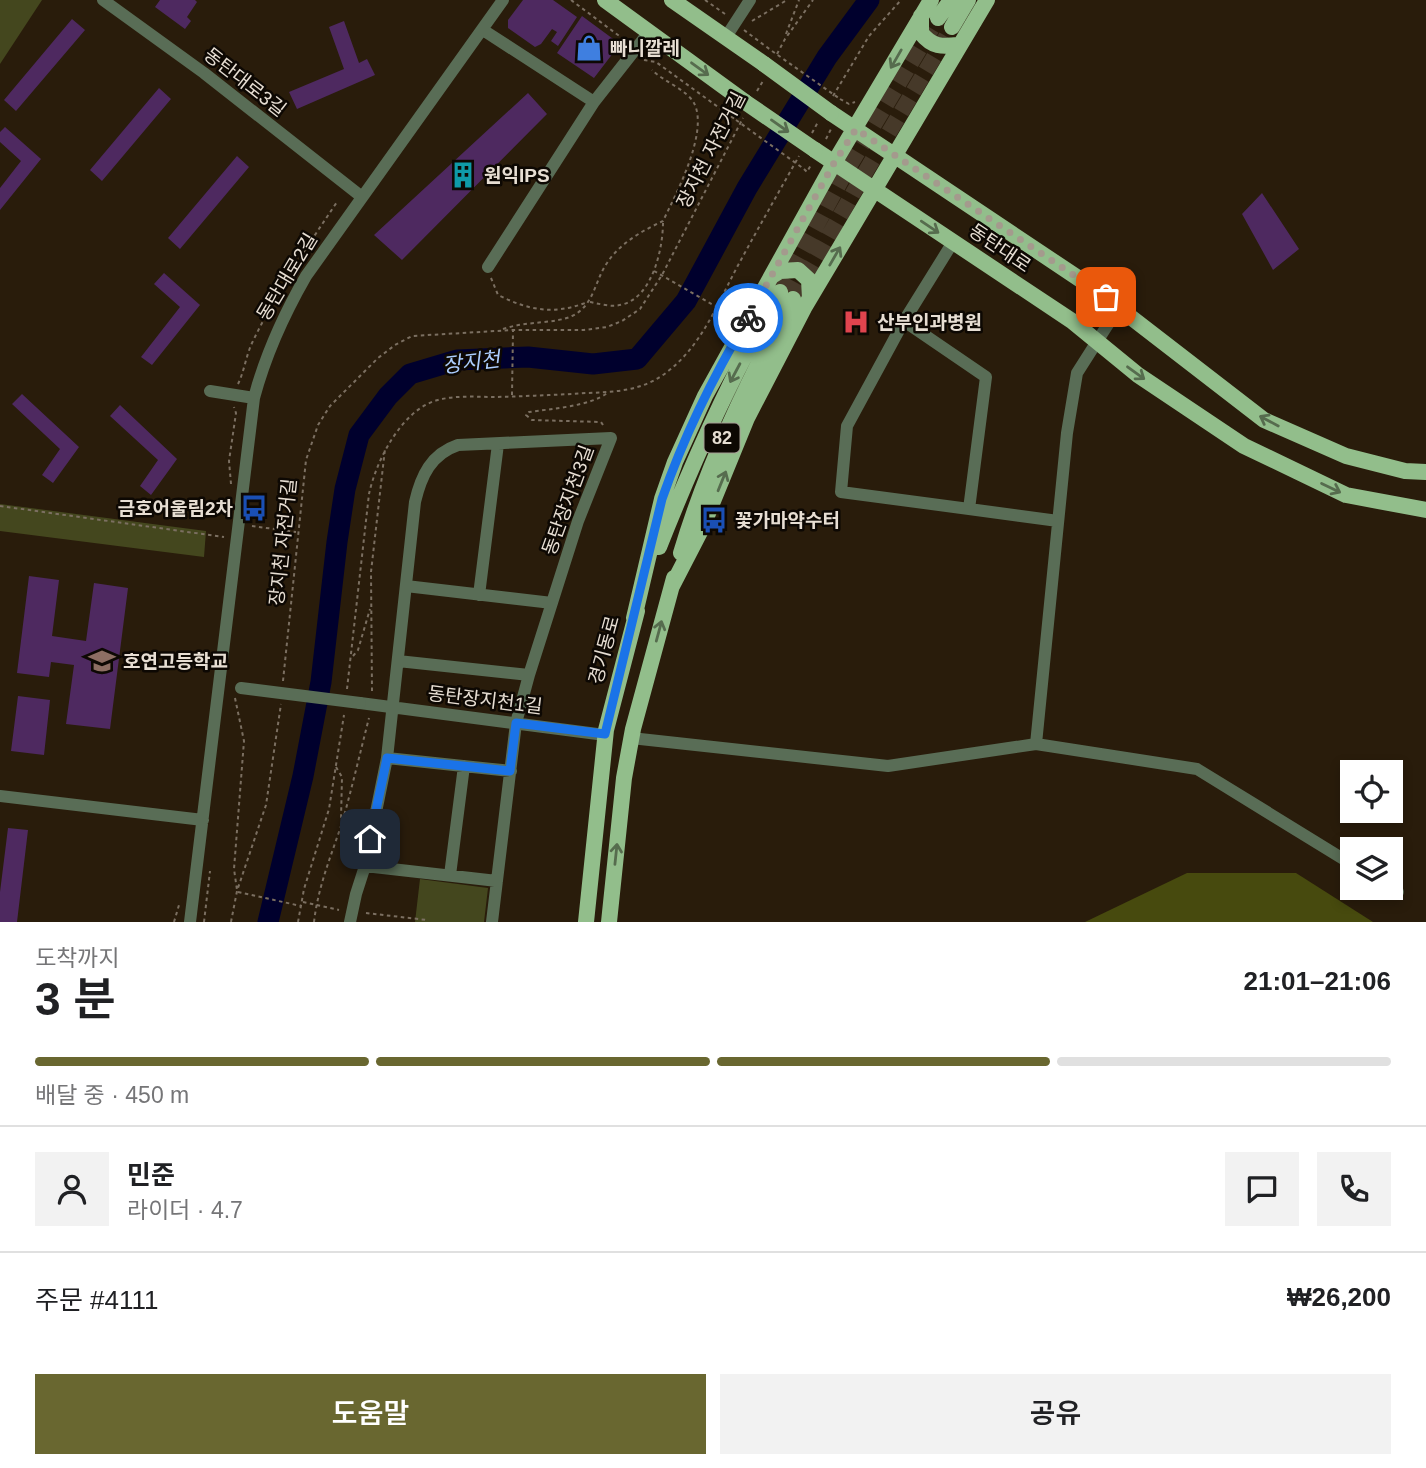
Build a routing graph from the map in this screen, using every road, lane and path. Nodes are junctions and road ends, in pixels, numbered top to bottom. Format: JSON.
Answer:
{"nodes":[{"id":1,"x":103,"y":0,"type":"edge"},
{"id":2,"x":503,"y":0,"type":"edge"},
{"id":3,"x":571,"y":0,"type":"edge"},
{"id":4,"x":605,"y":0,"type":"edge"},
{"id":5,"x":672,"y":0,"type":"edge"},
{"id":6,"x":705,"y":0,"type":"edge"},
{"id":7,"x":750,"y":0,"type":"edge"},
{"id":8,"x":787,"y":0,"type":"edge"},
{"id":9,"x":799,"y":0,"type":"edge"},
{"id":10,"x":813,"y":0,"type":"edge"},
{"id":11,"x":931,"y":0,"type":"edge"},
{"id":12,"x":951,"y":0,"type":"edge"},
{"id":13,"x":968,"y":0,"type":"edge"},
{"id":14,"x":986,"y":0,"type":"edge"},
{"id":15,"x":726,"y":15,"type":"dead end"},
{"id":16,"x":921,"y":16,"type":"junction"},
{"id":17,"x":483,"y":30,"type":"junction"},
{"id":18,"x":649,"y":32,"type":"junction"},
{"id":19,"x":726,"y":37,"type":"junction"},
{"id":20,"x":785,"y":39,"type":"junction"},
{"id":21,"x":627,"y":43,"type":"dead end"},
{"id":22,"x":958,"y":45,"type":"junction"},
{"id":23,"x":644,"y":60,"type":"dead end"},
{"id":24,"x":768,"y":64,"type":"junction"},
{"id":25,"x":652,"y":69,"type":"dead end"},
{"id":26,"x":594,"y":102,"type":"junction"},
{"id":27,"x":748,"y":105,"type":"junction"},
{"id":28,"x":836,"y":110,"type":"junction"},
{"id":29,"x":856,"y":129,"type":"junction"},
{"id":30,"x":816,"y":151,"type":"junction"},
{"id":31,"x":894,"y":154,"type":"junction"},
{"id":32,"x":834,"y":163,"type":"junction"},
{"id":33,"x":874,"y":189,"type":"junction"},
{"id":34,"x":362,"y":197,"type":"junction"},
{"id":35,"x":337,"y":202,"type":"dead end"},
{"id":36,"x":663,"y":221,"type":"junction"},
{"id":37,"x":953,"y":242,"type":"junction"},
{"id":38,"x":488,"y":267,"type":"joint"},
{"id":39,"x":654,"y":271,"type":"junction"},
{"id":40,"x":663,"y":275,"type":"junction"},
{"id":41,"x":772,"y":276,"type":"junction"},
{"id":42,"x":794,"y":297,"type":"junction"},
{"id":43,"x":589,"y":301,"type":"junction"},
{"id":44,"x":716,"y":306,"type":"dead end"},
{"id":45,"x":1119,"y":307,"type":"junction"},
{"id":46,"x":904,"y":321,"type":"junction"},
{"id":47,"x":513,"y":330,"type":"junction"},
{"id":48,"x":499,"y":331,"type":"junction"},
{"id":49,"x":1097,"y":342,"type":"junction"},
{"id":50,"x":238,"y":382,"type":"dead end"},
{"id":51,"x":210,"y":391,"type":"dead end"},
{"id":52,"x":607,"y":393,"type":"dead end"},
{"id":53,"x":512,"y":396,"type":"dead end"},
{"id":54,"x":254,"y":398,"type":"junction"},
{"id":55,"x":234,"y":406,"type":"dead end"},
{"id":56,"x":611,"y":438,"type":"junction"},
{"id":57,"x":498,"y":444,"type":"junction"},
{"id":58,"x":385,"y":448,"type":"dead end"},
{"id":59,"x":1426,"y":472,"type":"edge"},
{"id":60,"x":231,"y":489,"type":"dead end"},
{"id":61,"x":0,"y":506,"type":"edge"},
{"id":62,"x":969,"y":509,"type":"junction"},
{"id":63,"x":1426,"y":510,"type":"edge"},
{"id":64,"x":1058,"y":522,"type":"junction"},
{"id":65,"x":252,"y":526,"type":"dead end"},
{"id":66,"x":298,"y":532,"type":"junction"},
{"id":67,"x":225,"y":537,"type":"dead end"},
{"id":68,"x":406,"y":586,"type":"junction"},
{"id":69,"x":480,"y":594,"type":"junction"},
{"id":70,"x":552,"y":603,"type":"junction"},
{"id":71,"x":370,"y":608,"type":"junction"},
{"id":72,"x":634,"y":618,"type":"junction"},
{"id":73,"x":351,"y":658,"type":"dead end"},
{"id":74,"x":398,"y":661,"type":"junction"},
{"id":75,"x":528,"y":675,"type":"junction"},
{"id":76,"x":283,"y":682,"type":"dead end"},
{"id":77,"x":219,"y":685,"type":"junction"},
{"id":78,"x":238,"y":691,"type":"junction"},
{"id":79,"x":282,"y":696,"type":"dead end"},
{"id":80,"x":231,"y":697,"type":"dead end"},
{"id":81,"x":367,"y":704,"type":"junction"},
{"id":82,"x":393,"y":707,"type":"junction"},
{"id":83,"x":516,"y":723,"type":"junction"},
{"id":84,"x":605,"y":734,"type":"junction"},
{"id":85,"x":631,"y":738,"type":"junction"},
{"id":86,"x":1036,"y":744,"type":"junction"},
{"id":87,"x":387,"y":758,"type":"junction"},
{"id":88,"x":464,"y":766,"type":"junction"},
{"id":89,"x":336,"y":767,"type":"dead end"},
{"id":90,"x":510,"y":771,"type":"junction"},
{"id":91,"x":0,"y":796,"type":"edge"},
{"id":92,"x":203,"y":820,"type":"junction"},
{"id":93,"x":341,"y":824,"type":"junction"},
{"id":94,"x":1340,"y":857,"type":"edge"},
{"id":95,"x":365,"y":866,"type":"junction"},
{"id":96,"x":450,"y":875,"type":"junction"},
{"id":97,"x":497,"y":881,"type":"junction"},
{"id":98,"x":237,"y":891,"type":"junction"},
{"id":99,"x":302,"y":902,"type":"dead end"},
{"id":100,"x":316,"y":905,"type":"junction"},
{"id":101,"x":302,"y":906,"type":"dead end"},
{"id":102,"x":341,"y":910,"type":"dead end"},
{"id":103,"x":354,"y":917,"type":"edge"},
{"id":104,"x":427,"y":920,"type":"dead end"},
{"id":105,"x":190,"y":922,"type":"edge"},
{"id":106,"x":231,"y":922,"type":"edge"},
{"id":107,"x":314,"y":922,"type":"edge"},
{"id":108,"x":492,"y":922,"type":"edge"},
{"id":109,"x":586,"y":922,"type":"edge"},
{"id":110,"x":608,"y":922,"type":"edge"}],
"edges":[{"from":1,"to":34,"type":"street","name":"동탄대로3길"},
{"from":2,"to":17,"type":"street","name":"동탄대로2길"},
{"from":3,"to":21,"type":"path"},
{"from":4,"to":18,"type":"main road","name":"동탄대로"},
{"from":5,"to":19,"type":"main road","name":"동탄대로"},
{"from":6,"to":15,"type":"path"},
{"from":7,"to":19,"type":"street"},
{"from":8,"to":24,"type":"path"},
{"from":9,"to":20,"type":"path"},
{"from":10,"to":20,"type":"path","name":"장지천 자전거길"},
{"from":11,"to":16,"type":"main road"},
{"from":12,"to":13,"type":"main road"},
{"from":14,"to":22,"type":"main road"},
{"from":16,"to":22,"type":"main road"},
{"from":16,"to":29,"type":"main road","one_way":true},
{"from":17,"to":26,"type":"street"},
{"from":17,"to":34,"type":"street","name":"동탄대로2길"},
{"from":18,"to":26,"type":"street"},
{"from":18,"to":27,"type":"main road","name":"동탄대로","one_way":true},
{"from":19,"to":24,"type":"main road","name":"동탄대로"},
{"from":20,"to":24,"type":"path","name":"장지천 자전거길"},
{"from":22,"to":31,"type":"main road"},
{"from":23,"to":30,"type":"path","bridge":true},
{"from":24,"to":27,"type":"path","name":"장지천 자전거길"},
{"from":24,"to":28,"type":"main road","name":"동탄대로","bridge":true},
{"from":24,"to":28,"type":"path","bridge":true},
{"from":25,"to":36,"type":"path"},
{"from":26,"to":38,"type":"street"},
{"from":27,"to":30,"type":"main road","name":"동탄대로","one_way":true,"bridge":true},
{"from":27,"to":40,"type":"path","name":"장지천 자전거길"},
{"from":28,"to":29,"type":"main road","name":"동탄대로"},
{"from":28,"to":30,"type":"path"},
{"from":29,"to":31,"type":"main road","name":"동탄대로"},
{"from":29,"to":32,"type":"main road"},
{"from":30,"to":32,"type":"main road","name":"동탄대로"},
{"from":31,"to":33,"type":"main road"},
{"from":31,"to":45,"type":"main road","name":"동탄대로"},
{"from":32,"to":33,"type":"main road","name":"동탄대로"},
{"from":32,"to":41,"type":"main road"},
{"from":33,"to":37,"type":"main road","name":"동탄대로","one_way":true},
{"from":42,"to":33,"type":"main road","one_way":true},
{"from":34,"to":54,"type":"street","name":"동탄대로2길"},
{"from":35,"to":50,"type":"path"},
{"from":36,"to":39,"type":"path"},
{"from":36,"to":43,"type":"path"},
{"from":37,"to":46,"type":"street"},
{"from":37,"to":49,"type":"main road","name":"동탄대로"},
{"from":38,"to":43,"type":"path"},
{"from":39,"to":40,"type":"path"},
{"from":39,"to":43,"type":"path"},
{"from":40,"to":44,"type":"path"},
{"from":40,"to":47,"type":"path","name":"장지천 자전거길"},
{"from":41,"to":42,"type":"main road"},
{"from":41,"to":72,"type":"main road"},
{"from":42,"to":72,"type":"main road","name":"경기동로","number":"82","one_way":true},
{"from":85,"to":42,"type":"main road","one_way":true},
{"from":43,"to":48,"type":"path"},
{"from":45,"to":49,"type":"street"},
{"from":59,"to":45,"type":"main road","name":"동탄대로","one_way":true},
{"from":46,"to":62,"type":"street"},
{"from":46,"to":62,"type":"street"},
{"from":47,"to":48,"type":"path","name":"장지천 자전거길"},
{"from":47,"to":53,"type":"path"},
{"from":48,"to":66,"type":"path","name":"장지천 자전거길"},
{"from":49,"to":63,"type":"main road","name":"동탄대로","one_way":true},
{"from":49,"to":64,"type":"street"},
{"from":51,"to":54,"type":"street"},
{"from":52,"to":56,"type":"path"},
{"from":54,"to":77,"type":"street","name":"동탄대로2길"},
{"from":55,"to":60,"type":"path"},
{"from":56,"to":57,"type":"street","name":"동탄장지천3길"},
{"from":56,"to":70,"type":"street","name":"동탄장지천3길"},
{"from":57,"to":68,"type":"street","name":"동탄장지천3길"},
{"from":57,"to":69,"type":"street"},
{"from":58,"to":71,"type":"path"},
{"from":61,"to":67,"type":"path"},
{"from":62,"to":64,"type":"street"},
{"from":64,"to":86,"type":"street"},
{"from":65,"to":66,"type":"path"},
{"from":66,"to":76,"type":"path","name":"장지천 자전거길"},
{"from":68,"to":69,"type":"street"},
{"from":68,"to":74,"type":"street","name":"동탄장지천3길"},
{"from":69,"to":70,"type":"street"},
{"from":70,"to":75,"type":"street","name":"동탄장지천3길"},
{"from":71,"to":73,"type":"path"},
{"from":71,"to":81,"type":"path"},
{"from":72,"to":84,"type":"main road","name":"경기동로","number":"82"},
{"from":74,"to":75,"type":"street"},
{"from":74,"to":82,"type":"street","name":"동탄장지천3길"},
{"from":75,"to":83,"type":"street","name":"동탄장지천3길"},
{"from":77,"to":78,"type":"street"},
{"from":77,"to":92,"type":"street","name":"동탄대로2길"},
{"from":78,"to":80,"type":"path"},
{"from":78,"to":81,"type":"street","name":"동탄장지천1길","bridge":true},
{"from":78,"to":98,"type":"path"},
{"from":79,"to":98,"type":"path"},
{"from":81,"to":82,"type":"street","name":"동탄장지천1길"},
{"from":81,"to":93,"type":"path"},
{"from":82,"to":83,"type":"street","name":"동탄장지천1길"},
{"from":82,"to":87,"type":"street","name":"동탄장지천3길"},
{"from":83,"to":84,"type":"street","name":"동탄장지천1길"},
{"from":83,"to":90,"type":"street","name":"동탄장지천3길"},
{"from":84,"to":109,"type":"main road","name":"경기동로","number":"82"},
{"from":85,"to":86,"type":"street"},
{"from":110,"to":85,"type":"main road","one_way":true},
{"from":86,"to":94,"type":"street"},
{"from":87,"to":88,"type":"street"},
{"from":87,"to":95,"type":"street","name":"동탄장지천3길"},
{"from":88,"to":90,"type":"street"},
{"from":88,"to":96,"type":"street"},
{"from":89,"to":93,"type":"path"},
{"from":90,"to":97,"type":"street","name":"동탄장지천3길"},
{"from":91,"to":92,"type":"street"},
{"from":92,"to":105,"type":"street","name":"동탄대로2길"},
{"from":93,"to":100,"type":"path"},
{"from":95,"to":96,"type":"street"},
{"from":95,"to":103,"type":"street","name":"동탄장지천3길"},
{"from":96,"to":97,"type":"street"},
{"from":97,"to":108,"type":"street","name":"동탄장지천3길"},
{"from":98,"to":101,"type":"path"},
{"from":98,"to":106,"type":"path"},
{"from":99,"to":100,"type":"path"},
{"from":100,"to":102,"type":"path"},
{"from":100,"to":107,"type":"path"},
{"from":103,"to":104,"type":"path"}]}
